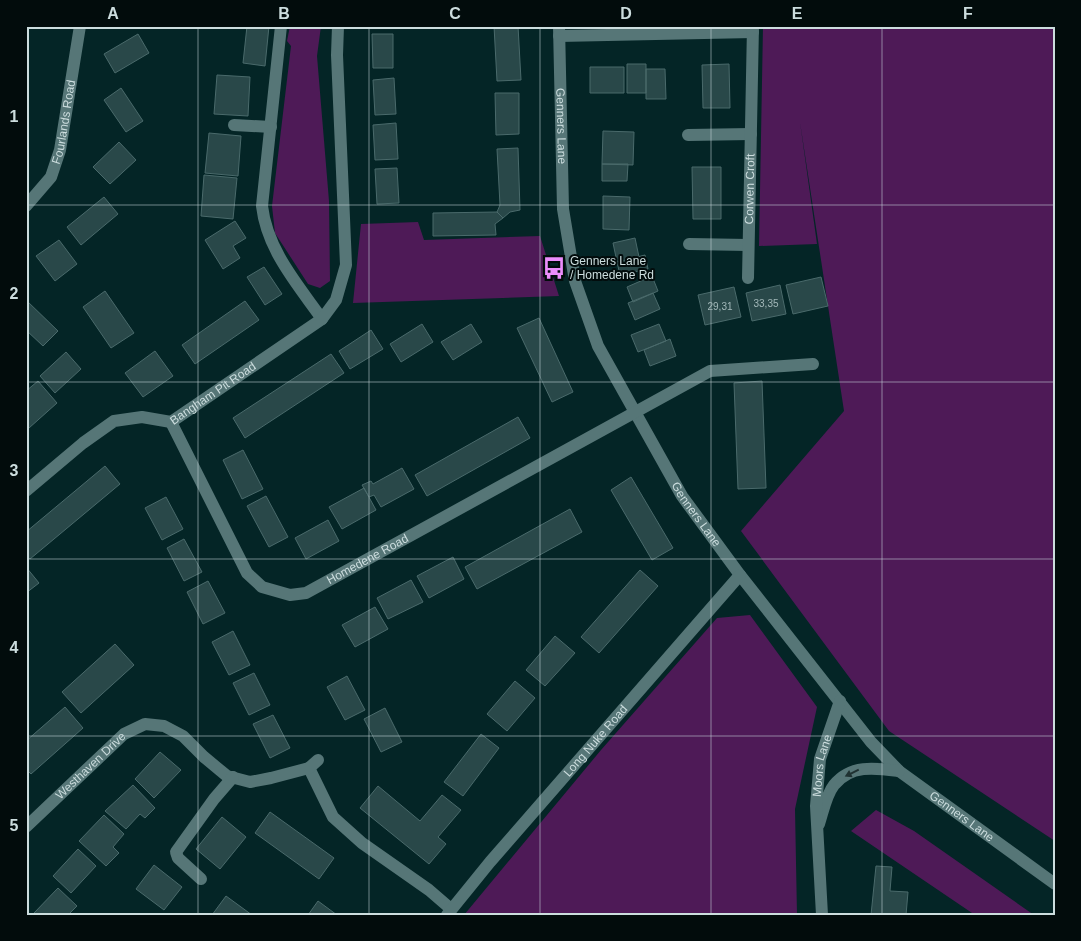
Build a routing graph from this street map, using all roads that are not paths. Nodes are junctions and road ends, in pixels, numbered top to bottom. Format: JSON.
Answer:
{"nodes":[{"id":1,"x":282,"y":26,"type":"edge"},
{"id":2,"x":338,"y":26,"type":"edge"},
{"id":3,"x":79,"y":27,"type":"edge"},
{"id":4,"x":753,"y":29,"type":"edge"},
{"id":5,"x":559,"y":31,"type":"edge"},
{"id":6,"x":234,"y":125,"type":"dead end"},
{"id":7,"x":271,"y":127,"type":"junction"},
{"id":8,"x":751,"y":134,"type":"junction"},
{"id":9,"x":688,"y":135,"type":"dead end"},
{"id":10,"x":26,"y":206,"type":"edge"},
{"id":11,"x":689,"y":244,"type":"dead end"},
{"id":12,"x":748,"y":245,"type":"junction"},
{"id":13,"x":748,"y":278,"type":"dead end"},
{"id":14,"x":322,"y":319,"type":"junction"},
{"id":15,"x":813,"y":364,"type":"dead end"},
{"id":16,"x":634,"y":413,"type":"junction"},
{"id":17,"x":171,"y":422,"type":"junction"},
{"id":18,"x":26,"y":491,"type":"edge"},
{"id":19,"x":740,"y":576,"type":"junction"},
{"id":20,"x":840,"y":701,"type":"junction"},
{"id":21,"x":164,"y":726,"type":"joint"},
{"id":22,"x":899,"y":771,"type":"junction"},
{"id":23,"x":233,"y":777,"type":"junction"},
{"id":24,"x":26,"y":827,"type":"edge"},
{"id":25,"x":817,"y":832,"type":"junction"},
{"id":26,"x":201,"y":879,"type":"dead end"},
{"id":27,"x":1055,"y":884,"type":"edge"},
{"id":28,"x":449,"y":912,"type":"edge"},
{"id":29,"x":822,"y":915,"type":"edge"}],
"edges":[{"from":1,"to":7,"type":"street"},
{"from":2,"to":14,"type":"street","name":"Bangham Pit Road"},
{"from":3,"to":10,"type":"street","name":"Fourlands Road"},
{"from":4,"to":5,"type":"street","name":"Corwen Croft"},
{"from":4,"to":8,"type":"street","name":"Corwen Croft"},
{"from":5,"to":16,"type":"street","name":"Genners Lane"},
{"from":6,"to":7,"type":"street"},
{"from":7,"to":14,"type":"street"},
{"from":8,"to":9,"type":"street"},
{"from":8,"to":12,"type":"street","name":"Corwen Croft"},
{"from":11,"to":12,"type":"street"},
{"from":12,"to":13,"type":"street","name":"Corwen Croft"},
{"from":14,"to":17,"type":"street","name":"Bangham Pit Road"},
{"from":15,"to":16,"type":"street","name":"Homedene Road"},
{"from":16,"to":17,"type":"street","name":"Homedene Road"},
{"from":16,"to":19,"type":"street","name":"Genners Lane"},
{"from":17,"to":18,"type":"street","name":"Bangham Pit Road"},
{"from":19,"to":20,"type":"street","name":"Genners Lane"},
{"from":19,"to":28,"type":"street","name":"Long Nuke Road"},
{"from":20,"to":22,"type":"street","name":"Genners Lane"},
{"from":20,"to":25,"type":"street","name":"Moors Lane"},
{"from":21,"to":23,"type":"street","name":"Long Nuke Road"},
{"from":21,"to":24,"type":"street","name":"Westhaven Drive"},
{"from":22,"to":25,"type":"street","name":"Moors Lane","one_way":true},
{"from":22,"to":27,"type":"street","name":"Genners Lane"},
{"from":23,"to":26,"type":"street"},
{"from":23,"to":28,"type":"street","name":"Long Nuke Road"},
{"from":25,"to":29,"type":"street","name":"Moors Lane"}]}
